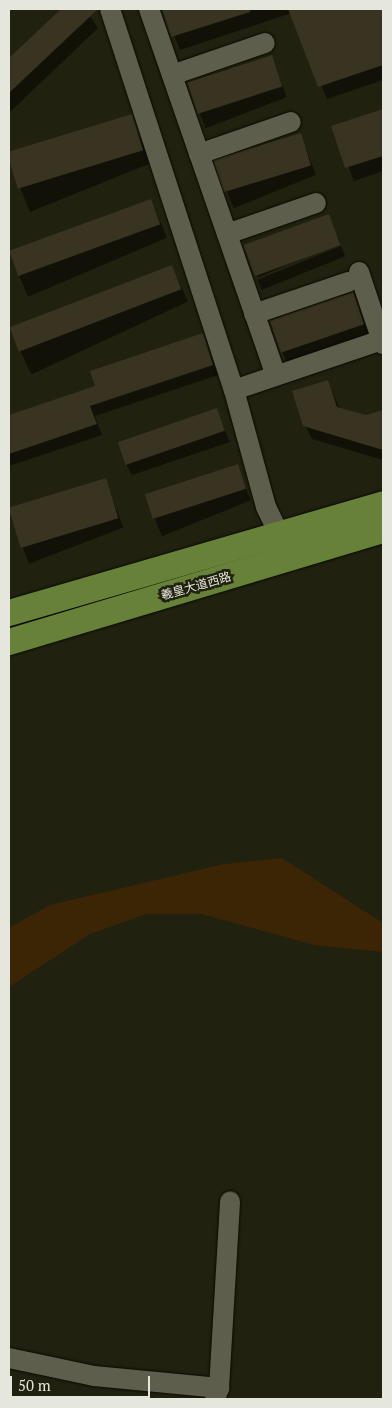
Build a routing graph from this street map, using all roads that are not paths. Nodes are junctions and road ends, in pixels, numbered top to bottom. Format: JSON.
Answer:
{"nodes":[{"id":1,"x":110,"y":9,"type":"edge"},
{"id":2,"x":149,"y":9,"type":"edge"},
{"id":3,"x":265,"y":43,"type":"dead end"},
{"id":4,"x":172,"y":75,"type":"junction"},
{"id":5,"x":291,"y":122,"type":"dead end"},
{"id":6,"x":199,"y":154,"type":"junction"},
{"id":7,"x":316,"y":203,"type":"dead end"},
{"id":8,"x":227,"y":234,"type":"junction"},
{"id":9,"x":254,"y":314,"type":"junction"},
{"id":10,"x":383,"y":342,"type":"edge"},
{"id":11,"x":276,"y":376,"type":"junction"},
{"id":12,"x":234,"y":390,"type":"junction"},
{"id":13,"x":383,"y":504,"type":"edge"},
{"id":14,"x":383,"y":530,"type":"edge"},
{"id":15,"x":280,"y":535,"type":"junction"},
{"id":16,"x":291,"y":558,"type":"junction"},
{"id":17,"x":9,"y":613,"type":"edge"},
{"id":18,"x":9,"y":642,"type":"edge"},
{"id":19,"x":230,"y":1201,"type":"dead end"},
{"id":20,"x":9,"y":1358,"type":"edge"},
{"id":21,"x":151,"y":1390,"type":"edge"},
{"id":22,"x":217,"y":1394,"type":"edge"}],
"edges":[{"from":1,"to":12,"type":"street"},
{"from":2,"to":4,"type":"street"},
{"from":3,"to":4,"type":"street"},
{"from":4,"to":6,"type":"street"},
{"from":5,"to":6,"type":"street"},
{"from":6,"to":8,"type":"street"},
{"from":7,"to":8,"type":"street"},
{"from":8,"to":9,"type":"street"},
{"from":9,"to":10,"type":"street"},
{"from":9,"to":11,"type":"street"},
{"from":10,"to":11,"type":"street"},
{"from":11,"to":12,"type":"street"},
{"from":12,"to":15,"type":"street"},
{"from":13,"to":15,"type":"main road"},
{"from":14,"to":16,"type":"main road","name":"羲皇大道西路"},
{"from":15,"to":16,"type":"street"},
{"from":15,"to":17,"type":"main road"},
{"from":16,"to":18,"type":"main road","name":"羲皇大道西路"},
{"from":19,"to":22,"type":"street"},
{"from":20,"to":21,"type":"street"},
{"from":21,"to":22,"type":"street"}]}
